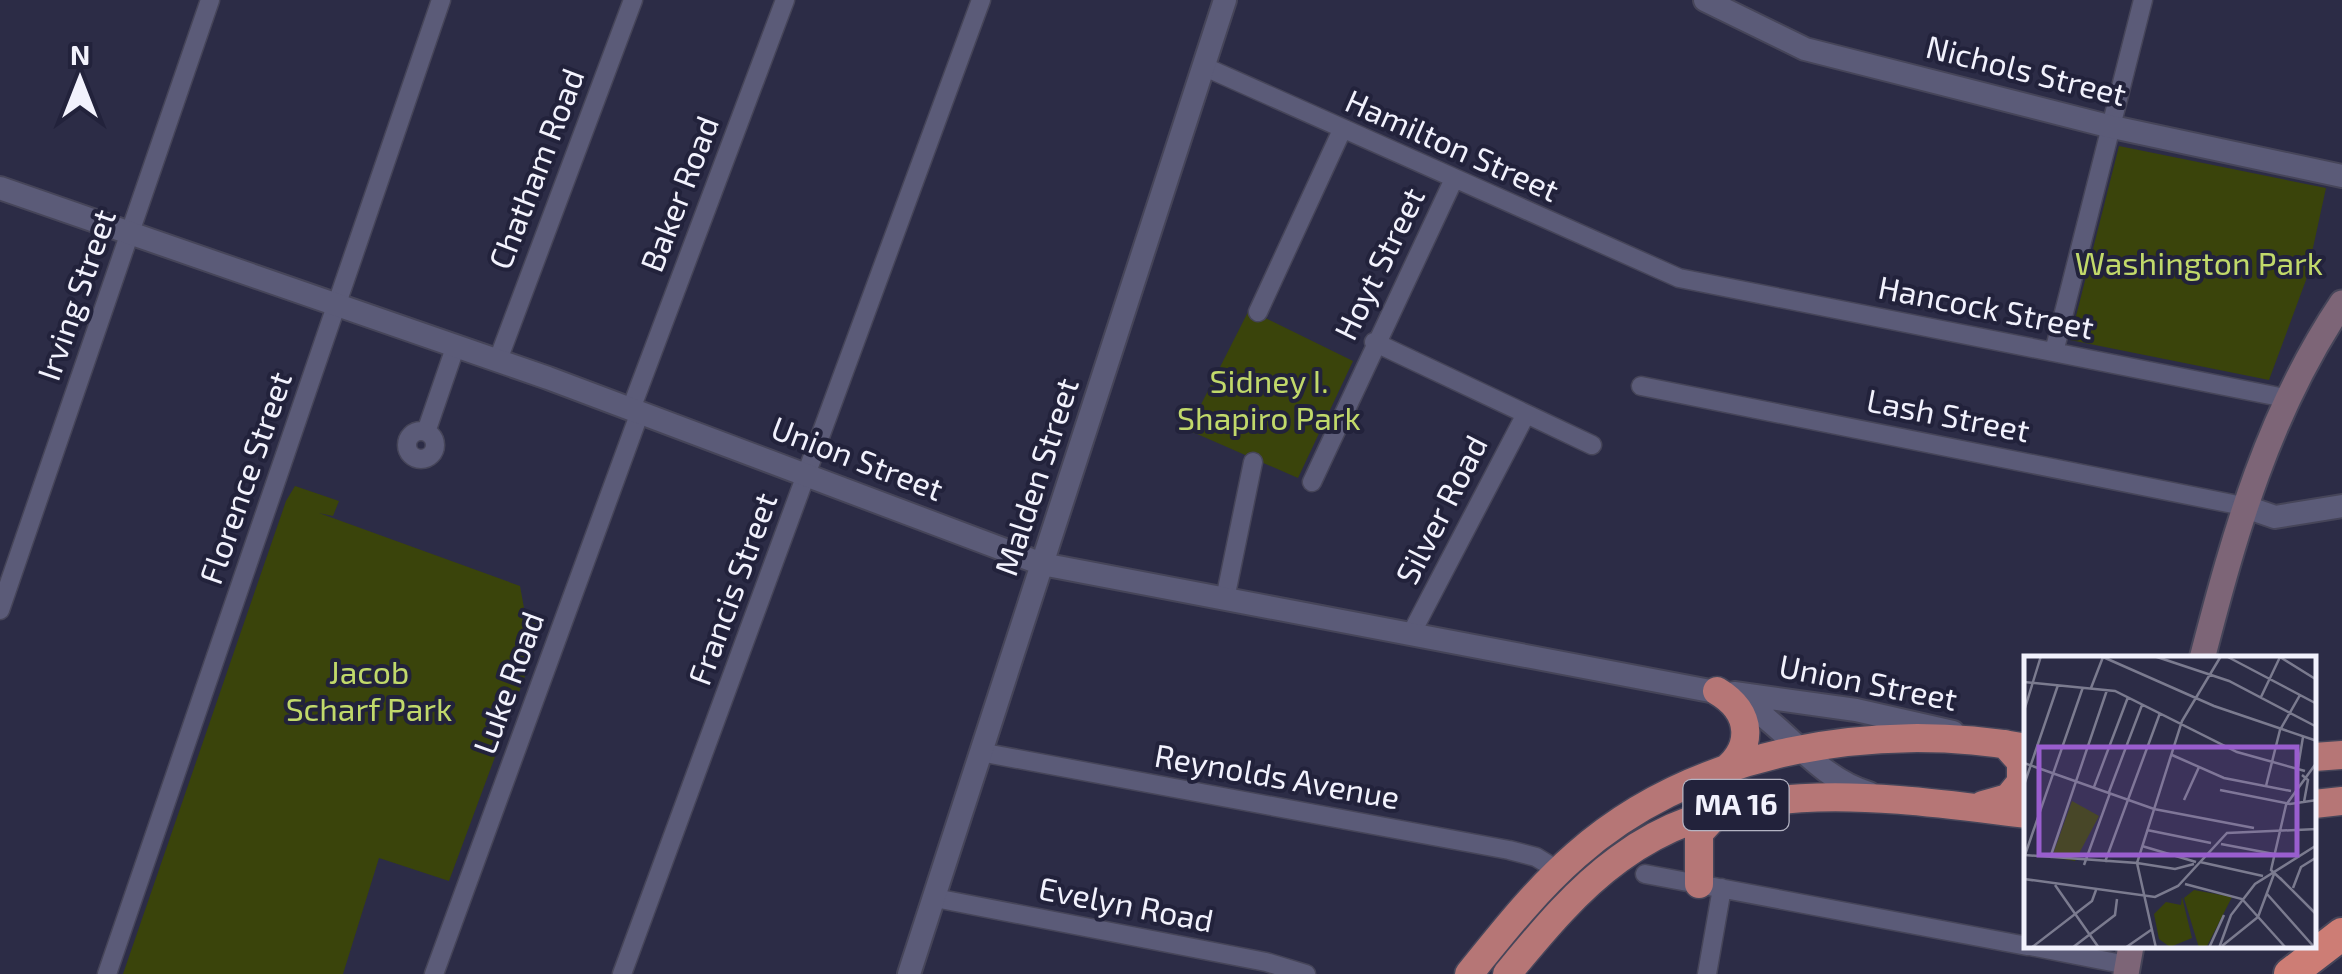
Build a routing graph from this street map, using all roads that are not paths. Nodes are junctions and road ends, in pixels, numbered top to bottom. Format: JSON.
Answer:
{"nodes":[{"id":1,"x":210,"y":0,"type":"edge"},
{"id":2,"x":441,"y":0,"type":"edge"},
{"id":3,"x":633,"y":0,"type":"edge"},
{"id":4,"x":784,"y":0,"type":"edge"},
{"id":5,"x":981,"y":0,"type":"edge"},
{"id":6,"x":1224,"y":0,"type":"edge"},
{"id":7,"x":1705,"y":0,"type":"edge"},
{"id":8,"x":2143,"y":0,"type":"edge"},
{"id":9,"x":1204,"y":67,"type":"junction"},
{"id":10,"x":2108,"y":126,"type":"junction"},
{"id":11,"x":1342,"y":130,"type":"junction"},
{"id":12,"x":2342,"y":176,"type":"edge"},
{"id":13,"x":1453,"y":181,"type":"junction"},
{"id":14,"x":0,"y":188,"type":"edge"},
{"id":15,"x":130,"y":233,"type":"junction"},
{"id":16,"x":1676,"y":277,"type":"joint"},
{"id":17,"x":2342,"y":303,"type":"edge"},
{"id":18,"x":337,"y":304,"type":"junction"},
{"id":19,"x":1258,"y":312,"type":"dead end"},
{"id":20,"x":1374,"y":342,"type":"junction"},
{"id":21,"x":456,"y":345,"type":"junction"},
{"id":22,"x":2054,"y":352,"type":"junction"},
{"id":23,"x":498,"y":360,"type":"junction"},
{"id":24,"x":1641,"y":386,"type":"dead end"},
{"id":25,"x":2284,"y":398,"type":"junction"},
{"id":26,"x":636,"y":410,"type":"junction"},
{"id":27,"x":1526,"y":414,"type":"junction"},
{"id":28,"x":426,"y":432,"type":"dead end"},
{"id":29,"x":1592,"y":445,"type":"dead end"},
{"id":30,"x":1253,"y":462,"type":"dead end"},
{"id":31,"x":807,"y":474,"type":"junction"},
{"id":32,"x":1312,"y":482,"type":"dead end"},
{"id":33,"x":2243,"y":506,"type":"junction"},
{"id":34,"x":2342,"y":506,"type":"edge"},
{"id":35,"x":1042,"y":564,"type":"junction"},
{"id":36,"x":1225,"y":599,"type":"junction"},
{"id":37,"x":0,"y":610,"type":"edge"},
{"id":38,"x":1411,"y":634,"type":"junction"},
{"id":39,"x":2203,"y":656,"type":"edge"},
{"id":40,"x":1717,"y":692,"type":"junction"},
{"id":41,"x":2016,"y":746,"type":"edge"},
{"id":42,"x":1800,"y":750,"type":"junction"},
{"id":43,"x":980,"y":752,"type":"junction"},
{"id":44,"x":2342,"y":754,"type":"edge"},
{"id":45,"x":2317,"y":757,"type":"edge"},
{"id":46,"x":1721,"y":773,"type":"junction"},
{"id":47,"x":1897,"y":800,"type":"junction"},
{"id":48,"x":2342,"y":801,"type":"edge"},
{"id":49,"x":2317,"y":804,"type":"edge"},
{"id":50,"x":1967,"y":807,"type":"junction"},
{"id":51,"x":1722,"y":809,"type":"junction"},
{"id":52,"x":2024,"y":814,"type":"edge"},
{"id":53,"x":1559,"y":871,"type":"junction"},
{"id":54,"x":1645,"y":874,"type":"dead end"},
{"id":55,"x":1710,"y":886,"type":"junction"},
{"id":56,"x":935,"y":898,"type":"junction"},
{"id":57,"x":2342,"y":934,"type":"edge"},
{"id":58,"x":2024,"y":945,"type":"edge"},
{"id":59,"x":2047,"y":949,"type":"edge"},
{"id":60,"x":2342,"y":960,"type":"edge"},
{"id":61,"x":2128,"y":962,"type":"edge"},
{"id":62,"x":106,"y":974,"type":"edge"},
{"id":63,"x":434,"y":974,"type":"edge"},
{"id":64,"x":622,"y":974,"type":"edge"},
{"id":65,"x":910,"y":974,"type":"edge"},
{"id":66,"x":1306,"y":974,"type":"edge"},
{"id":67,"x":1470,"y":974,"type":"edge"},
{"id":68,"x":1507,"y":974,"type":"edge"},
{"id":69,"x":1706,"y":974,"type":"edge"},
{"id":70,"x":2290,"y":974,"type":"edge"},
{"id":71,"x":2313,"y":974,"type":"edge"}],
"edges":[{"from":1,"to":15,"type":"street","name":"Irving Street"},
{"from":2,"to":18,"type":"street","name":"Florence Street"},
{"from":3,"to":23,"type":"street","name":"Chatham Road"},
{"from":4,"to":26,"type":"street","name":"Baker Road"},
{"from":5,"to":31,"type":"street","name":"Francis Street"},
{"from":6,"to":9,"type":"street","name":"Malden Street"},
{"from":7,"to":10,"type":"street","name":"Nichols Street"},
{"from":8,"to":10,"type":"street"},
{"from":9,"to":11,"type":"street","name":"Hamilton Street"},
{"from":9,"to":35,"type":"street","name":"Malden Street"},
{"from":10,"to":12,"type":"street","name":"Nichols Street"},
{"from":10,"to":22,"type":"street"},
{"from":11,"to":13,"type":"street","name":"Hamilton Street"},
{"from":11,"to":19,"type":"street"},
{"from":13,"to":16,"type":"street","name":"Hamilton Street"},
{"from":13,"to":20,"type":"street","name":"Hoyt Street"},
{"from":14,"to":15,"type":"street","name":"Union Street"},
{"from":15,"to":18,"type":"street","name":"Union Street"},
{"from":15,"to":37,"type":"street","name":"Irving Street"},
{"from":16,"to":22,"type":"street","name":"Hancock Street"},
{"from":17,"to":25,"type":"main road"},
{"from":18,"to":21,"type":"street","name":"Union Street"},
{"from":18,"to":62,"type":"street","name":"Florence Street"},
{"from":20,"to":27,"type":"street","name":"Silver Road"},
{"from":20,"to":32,"type":"street","name":"Hoyt Street"},
{"from":21,"to":23,"type":"street","name":"Union Street"},
{"from":21,"to":28,"type":"street"},
{"from":22,"to":25,"type":"street","name":"Hancock Street"},
{"from":23,"to":26,"type":"street","name":"Union Street"},
{"from":24,"to":33,"type":"street","name":"Lash Street"},
{"from":25,"to":33,"type":"main road"},
{"from":26,"to":31,"type":"street","name":"Union Street"},
{"from":26,"to":63,"type":"street","name":"Luke Road"},
{"from":27,"to":29,"type":"street","name":"Silver Road"},
{"from":27,"to":38,"type":"street","name":"Silver Road"},
{"from":30,"to":36,"type":"street"},
{"from":31,"to":35,"type":"street","name":"Union Street"},
{"from":31,"to":64,"type":"street","name":"Francis Street"},
{"from":33,"to":34,"type":"street"},
{"from":33,"to":39,"type":"main road"},
{"from":35,"to":36,"type":"street","name":"Union Street"},
{"from":35,"to":43,"type":"street","name":"Malden Street"},
{"from":36,"to":38,"type":"street","name":"Union Street"},
{"from":38,"to":40,"type":"street","name":"Union Street"},
{"from":40,"to":41,"type":"street","name":"Union Street"},
{"from":40,"to":42,"type":"street","name":"Union Street"},
{"from":40,"to":46,"type":"highway"},
{"from":41,"to":42,"type":"highway","number":"MA 16"},
{"from":41,"to":50,"type":"highway"},
{"from":42,"to":46,"type":"highway","number":"MA 16"},
{"from":42,"to":47,"type":"street","name":"Union Street"},
{"from":43,"to":53,"type":"street","name":"Reynolds Avenue"},
{"from":43,"to":56,"type":"street","name":"Malden Street"},
{"from":44,"to":45,"type":"highway"},
{"from":46,"to":53,"type":"highway","number":"MA 16"},
{"from":47,"to":50,"type":"highway","number":"MA 16"},
{"from":47,"to":51,"type":"highway","number":"MA 16"},
{"from":48,"to":49,"type":"highway"},
{"from":50,"to":52,"type":"highway","number":"MA 16"},
{"from":51,"to":55,"type":"highway"},
{"from":51,"to":68,"type":"highway","number":"MA 16"},
{"from":53,"to":67,"type":"highway","number":"MA 16"},
{"from":54,"to":55,"type":"street"},
{"from":55,"to":58,"type":"street"},
{"from":55,"to":69,"type":"street"},
{"from":56,"to":65,"type":"street","name":"Malden Street"},
{"from":56,"to":66,"type":"street","name":"Evelyn Road"},
{"from":57,"to":70,"type":"highway"},
{"from":59,"to":61,"type":"street"},
{"from":60,"to":71,"type":"highway"}]}
